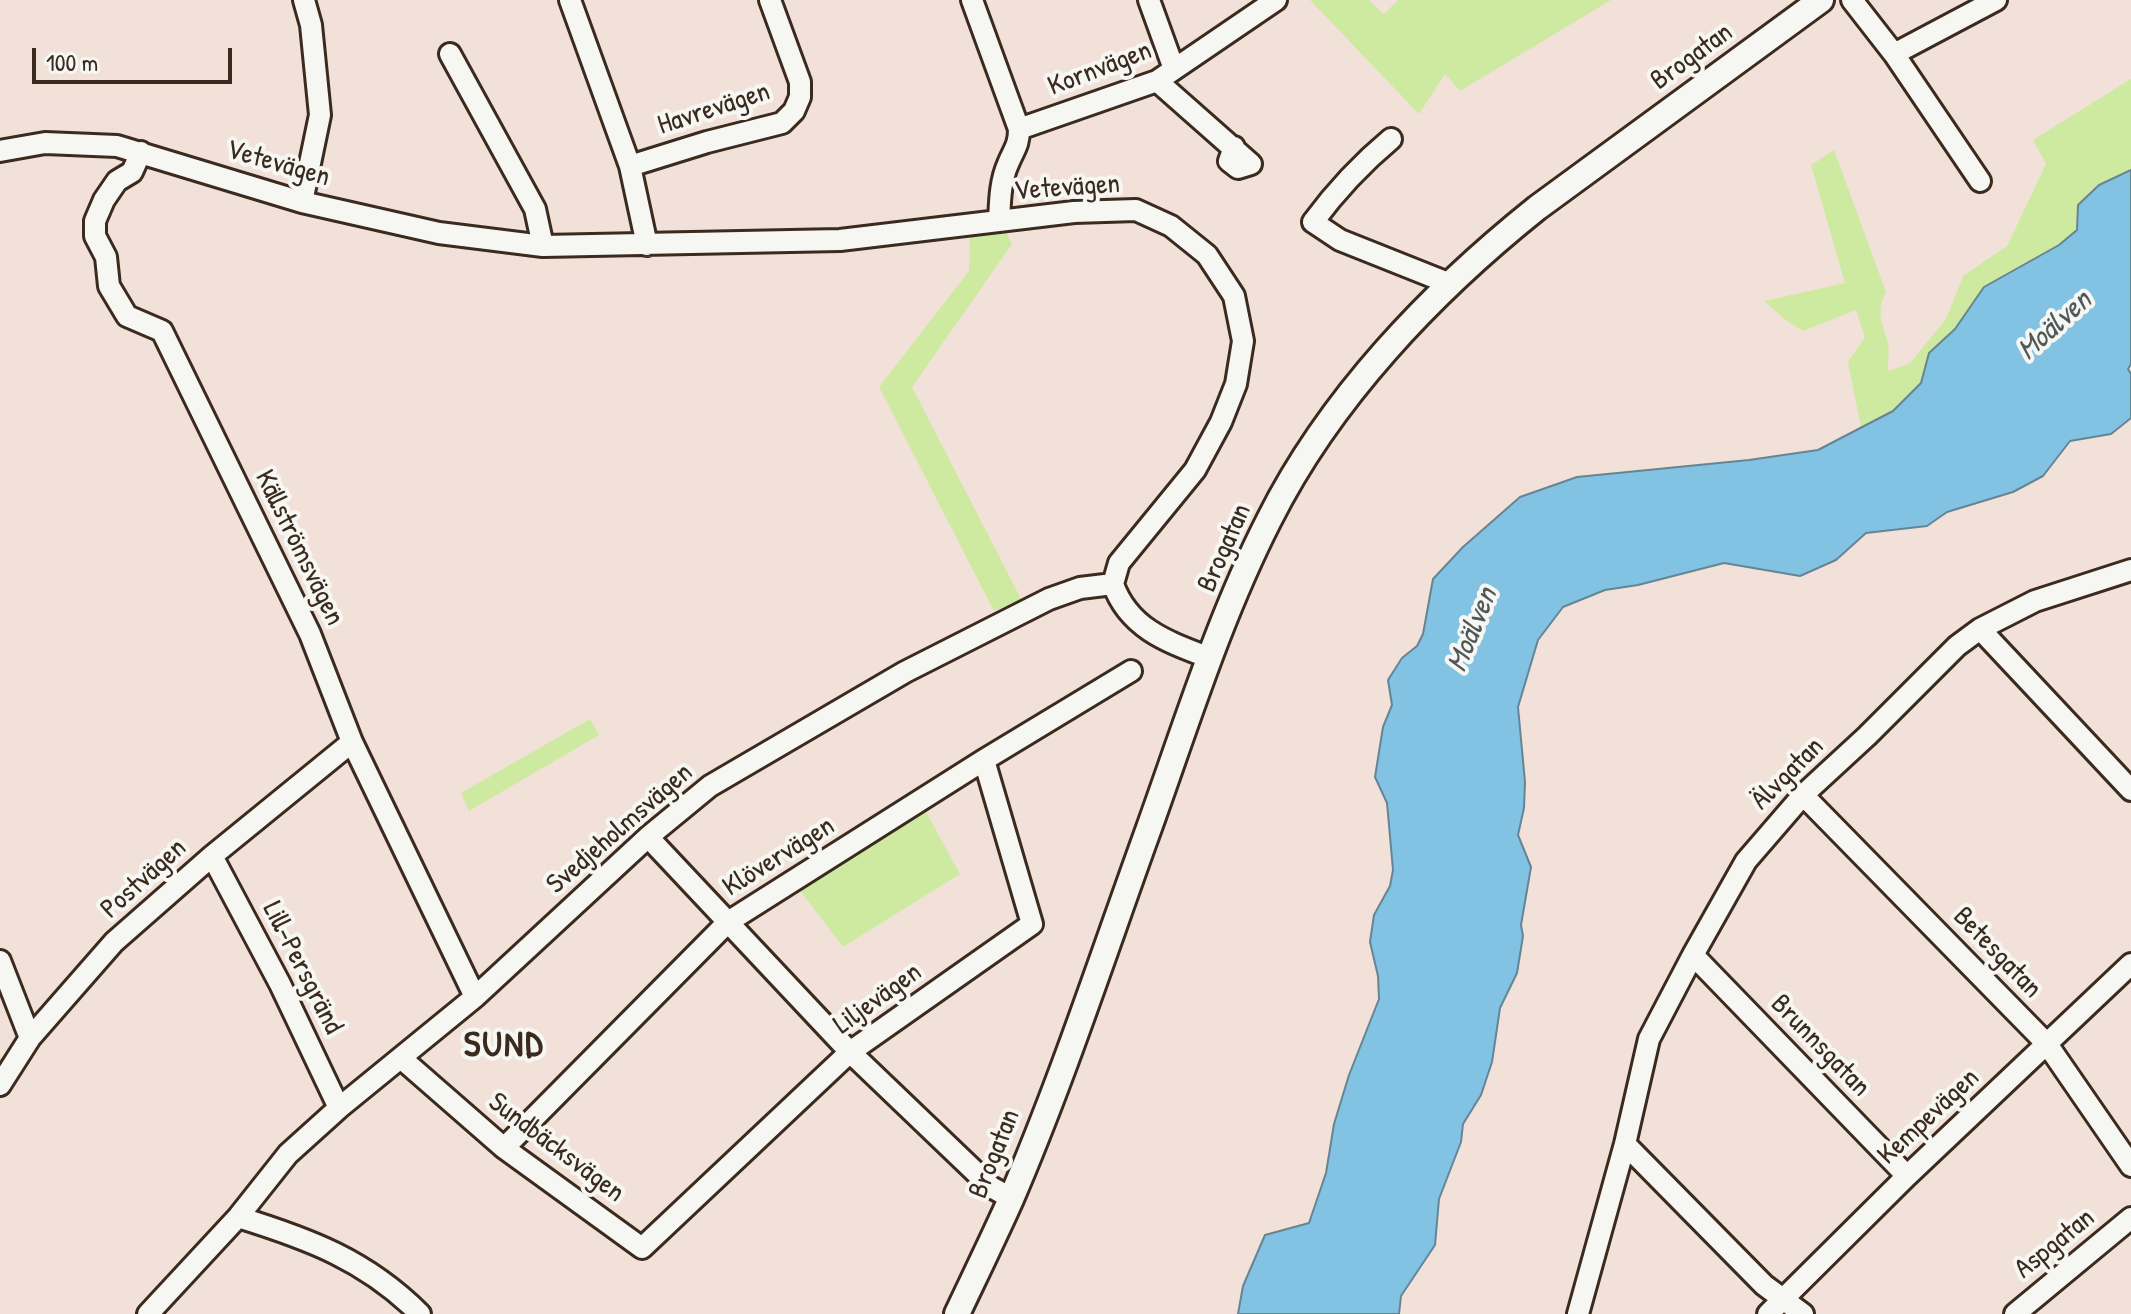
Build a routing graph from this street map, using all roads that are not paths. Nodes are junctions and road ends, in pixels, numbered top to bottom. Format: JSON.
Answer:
{"nodes":[{"id":1,"x":304,"y":0,"type":"edge"},
{"id":2,"x":570,"y":0,"type":"edge"},
{"id":3,"x":770,"y":0,"type":"edge"},
{"id":4,"x":972,"y":0,"type":"edge"},
{"id":5,"x":1149,"y":0,"type":"edge"},
{"id":6,"x":1276,"y":0,"type":"edge"},
{"id":7,"x":1821,"y":0,"type":"edge"},
{"id":8,"x":1852,"y":0,"type":"edge"},
{"id":9,"x":1996,"y":0,"type":"edge"},
{"id":10,"x":450,"y":54,"type":"dead end"},
{"id":11,"x":1894,"y":54,"type":"junction"},
{"id":12,"x":1174,"y":69,"type":"junction"},
{"id":13,"x":1157,"y":81,"type":"junction"},
{"id":14,"x":1019,"y":129,"type":"junction"},
{"id":15,"x":1391,"y":139,"type":"dead end"},
{"id":16,"x":1234,"y":147,"type":"dead end"},
{"id":17,"x":0,"y":151,"type":"edge"},
{"id":18,"x":141,"y":152,"type":"junction"},
{"id":19,"x":630,"y":166,"type":"junction"},
{"id":20,"x":1980,"y":181,"type":"dead end"},
{"id":21,"x":302,"y":202,"type":"junction"},
{"id":22,"x":999,"y":221,"type":"junction"},
{"id":23,"x":647,"y":245,"type":"junction"},
{"id":24,"x":543,"y":246,"type":"junction"},
{"id":25,"x":1448,"y":283,"type":"junction"},
{"id":26,"x":2131,"y":570,"type":"edge"},
{"id":27,"x":1113,"y":584,"type":"junction"},
{"id":28,"x":1980,"y":629,"type":"junction"},
{"id":29,"x":1210,"y":658,"type":"junction"},
{"id":30,"x":1131,"y":671,"type":"dead end"},
{"id":31,"x":352,"y":742,"type":"junction"},
{"id":32,"x":984,"y":760,"type":"junction"},
{"id":33,"x":2131,"y":790,"type":"edge"},
{"id":34,"x":1803,"y":795,"type":"junction"},
{"id":35,"x":648,"y":837,"type":"junction"},
{"id":36,"x":212,"y":856,"type":"junction"},
{"id":37,"x":728,"y":922,"type":"junction"},
{"id":38,"x":1693,"y":955,"type":"junction"},
{"id":39,"x":0,"y":961,"type":"edge"},
{"id":40,"x":2131,"y":964,"type":"edge"},
{"id":41,"x":475,"y":997,"type":"junction"},
{"id":42,"x":30,"y":1038,"type":"junction"},
{"id":43,"x":2047,"y":1044,"type":"junction"},
{"id":44,"x":850,"y":1052,"type":"junction"},
{"id":45,"x":402,"y":1059,"type":"junction"},
{"id":46,"x":0,"y":1085,"type":"edge"},
{"id":47,"x":339,"y":1108,"type":"junction"},
{"id":48,"x":1625,"y":1144,"type":"junction"},
{"id":49,"x":504,"y":1148,"type":"junction"},
{"id":50,"x":2131,"y":1166,"type":"edge"},
{"id":51,"x":1907,"y":1176,"type":"junction"},
{"id":52,"x":1011,"y":1198,"type":"junction"},
{"id":53,"x":238,"y":1217,"type":"junction"},
{"id":54,"x":2131,"y":1218,"type":"edge"},
{"id":55,"x":642,"y":1248,"type":"joint"},
{"id":56,"x":1774,"y":1306,"type":"edge"},
{"id":57,"x":2026,"y":1310,"type":"edge"},
{"id":58,"x":417,"y":1313,"type":"edge"},
{"id":59,"x":148,"y":1314,"type":"edge"},
{"id":60,"x":957,"y":1314,"type":"edge"},
{"id":61,"x":1578,"y":1314,"type":"edge"},
{"id":62,"x":1803,"y":1314,"type":"edge"}],
"edges":[{"from":1,"to":21,"type":"street"},
{"from":2,"to":19,"type":"street","name":"Havrevägen"},
{"from":3,"to":19,"type":"street","name":"Havrevägen"},
{"from":4,"to":14,"type":"street"},
{"from":5,"to":12,"type":"street"},
{"from":6,"to":12,"type":"street","name":"Kornvägen"},
{"from":7,"to":25,"type":"main road","name":"Brogatan"},
{"from":8,"to":11,"type":"street"},
{"from":9,"to":11,"type":"street"},
{"from":10,"to":24,"type":"street"},
{"from":11,"to":20,"type":"street"},
{"from":12,"to":13,"type":"street","name":"Kornvägen"},
{"from":13,"to":14,"type":"street","name":"Kornvägen"},
{"from":13,"to":16,"type":"street"},
{"from":14,"to":22,"type":"street"},
{"from":15,"to":25,"type":"street"},
{"from":17,"to":18,"type":"street","name":"Vetevägen"},
{"from":18,"to":21,"type":"street","name":"Vetevägen"},
{"from":18,"to":31,"type":"street","name":"Källströmsvägen"},
{"from":19,"to":23,"type":"street","name":"Havrevägen"},
{"from":21,"to":24,"type":"street","name":"Vetevägen"},
{"from":22,"to":23,"type":"street","name":"Vetevägen"},
{"from":22,"to":27,"type":"street","name":"Vetevägen"},
{"from":23,"to":24,"type":"street","name":"Vetevägen"},
{"from":25,"to":29,"type":"main road","name":"Brogatan"},
{"from":26,"to":28,"type":"street","name":"Älvgatan"},
{"from":27,"to":29,"type":"street"},
{"from":27,"to":35,"type":"street","name":"Svedjeholmsvägen"},
{"from":28,"to":33,"type":"street"},
{"from":28,"to":34,"type":"street","name":"Älvgatan"},
{"from":29,"to":52,"type":"main road","name":"Brogatan"},
{"from":30,"to":32,"type":"street","name":"Klövervägen"},
{"from":31,"to":36,"type":"street","name":"Postvägen"},
{"from":31,"to":41,"type":"street","name":"Källströmsvägen"},
{"from":32,"to":37,"type":"street","name":"Klövervägen"},
{"from":32,"to":44,"type":"street","name":"Liljevägen"},
{"from":34,"to":38,"type":"street","name":"Älvgatan"},
{"from":34,"to":43,"type":"street","name":"Betesgatan"},
{"from":35,"to":37,"type":"street"},
{"from":35,"to":41,"type":"street","name":"Svedjeholmsvägen"},
{"from":36,"to":42,"type":"street","name":"Postvägen"},
{"from":36,"to":47,"type":"street","name":"Lill-Persgränd"},
{"from":37,"to":44,"type":"street"},
{"from":37,"to":49,"type":"street","name":"Klövervägen"},
{"from":38,"to":48,"type":"street","name":"Älvgatan"},
{"from":38,"to":51,"type":"street","name":"Brunnsgatan"},
{"from":39,"to":42,"type":"street"},
{"from":40,"to":43,"type":"street","name":"Kempevägen"},
{"from":41,"to":45,"type":"street","name":"Svedjeholmsvägen"},
{"from":42,"to":46,"type":"street","name":"Postvägen"},
{"from":43,"to":50,"type":"street","name":"Betesgatan"},
{"from":43,"to":51,"type":"street","name":"Kempevägen"},
{"from":44,"to":52,"type":"street"},
{"from":44,"to":55,"type":"street","name":"Liljevägen"},
{"from":45,"to":47,"type":"street","name":"Svedjeholmsvägen"},
{"from":45,"to":49,"type":"street","name":"Sundbäcksvägen"},
{"from":47,"to":53,"type":"street","name":"Svedjeholmsvägen"},
{"from":48,"to":56,"type":"street"},
{"from":48,"to":61,"type":"street","name":"Älvgatan"},
{"from":49,"to":55,"type":"street","name":"Sundbäcksvägen"},
{"from":51,"to":56,"type":"street","name":"Kempevägen"},
{"from":52,"to":60,"type":"main road","name":"Brogatan"},
{"from":53,"to":58,"type":"street"},
{"from":53,"to":59,"type":"street","name":"Svedjeholmsvägen"},
{"from":54,"to":57,"type":"street","name":"Aspgatan"},
{"from":56,"to":62,"type":"street"}]}
